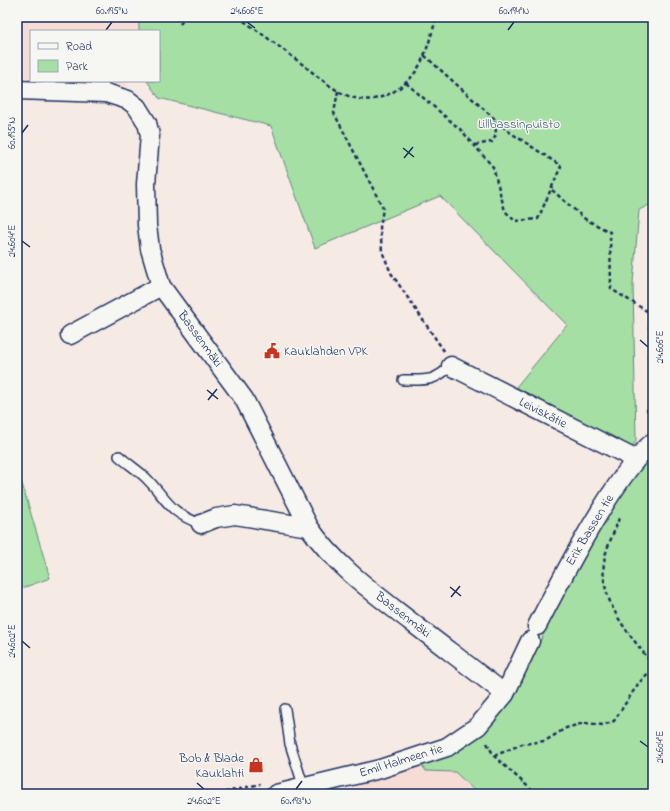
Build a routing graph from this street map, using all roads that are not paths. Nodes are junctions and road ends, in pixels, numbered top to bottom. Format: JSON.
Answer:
{"nodes":[{"id":1,"x":17,"y":90,"type":"edge"},
{"id":2,"x":161,"y":286,"type":"junction"},
{"id":3,"x":70,"y":335,"type":"dead end"},
{"id":4,"x":451,"y":366,"type":"joint"},
{"id":5,"x":403,"y":380,"type":"dead end"},
{"id":6,"x":653,"y":442,"type":"edge"},
{"id":7,"x":119,"y":456,"type":"dead end"},
{"id":8,"x":635,"y":459,"type":"junction"},
{"id":9,"x":201,"y":524,"type":"joint"},
{"id":10,"x":309,"y":528,"type":"junction"},
{"id":11,"x":533,"y":633,"type":"joint"},
{"id":12,"x":504,"y":694,"type":"junction"},
{"id":13,"x":285,"y":709,"type":"dead end"},
{"id":14,"x":290,"y":792,"type":"edge"}],
"edges":[{"from":1,"to":2,"type":"street","name":"Bassenmäki"},
{"from":2,"to":3,"type":"street"},
{"from":2,"to":10,"type":"street","name":"Bassenmäki"},
{"from":4,"to":5,"type":"lane"},
{"from":4,"to":8,"type":"street","name":"Leiviskätie"},
{"from":6,"to":8,"type":"street","name":"Erik Bassen tie"},
{"from":7,"to":9,"type":"lane"},
{"from":8,"to":11,"type":"street","name":"Erik Bassen tie"},
{"from":9,"to":10,"type":"street"},
{"from":10,"to":12,"type":"street","name":"Bassenmäki"},
{"from":11,"to":12,"type":"street","name":"Emil Halmeen tie"},
{"from":12,"to":14,"type":"street","name":"Emil Halmeen tie"},
{"from":13,"to":14,"type":"lane"}]}
